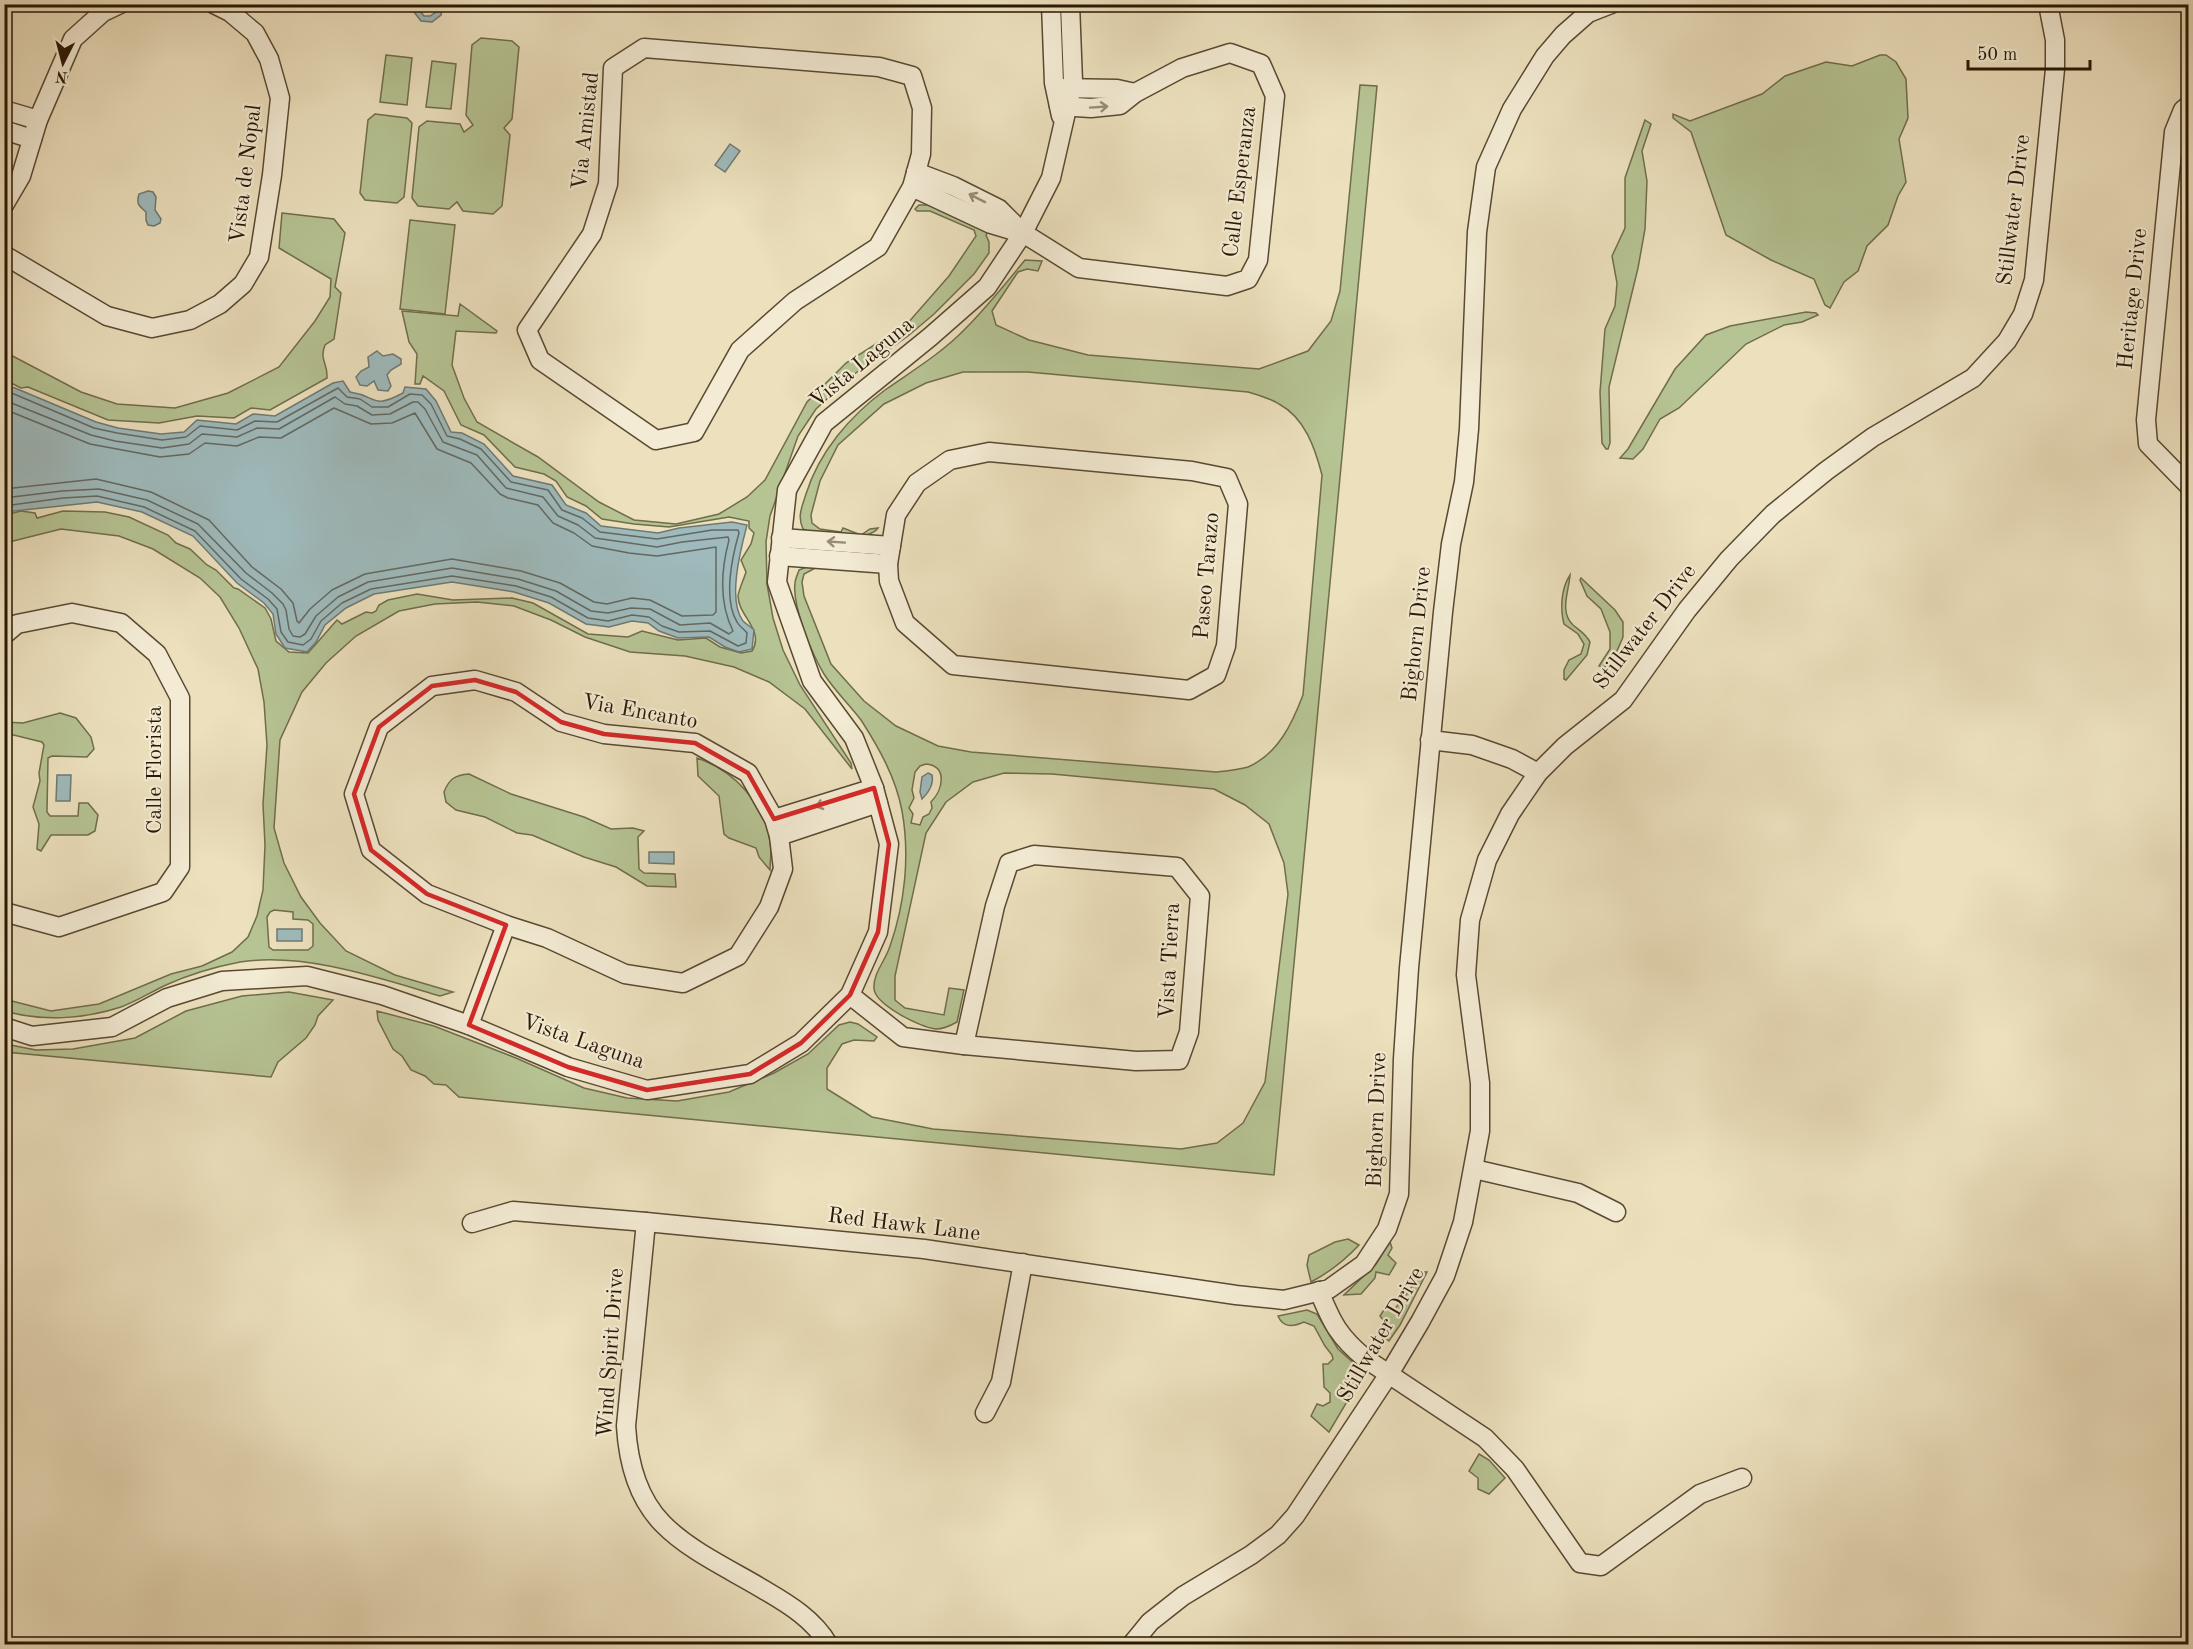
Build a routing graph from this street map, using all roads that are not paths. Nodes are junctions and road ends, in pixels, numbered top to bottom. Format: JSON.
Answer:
{"nodes":[{"id":1,"x":120,"y":4,"type":"edge"},
{"id":2,"x":214,"y":4,"type":"edge"},
{"id":3,"x":1051,"y":4,"type":"edge"},
{"id":4,"x":1070,"y":4,"type":"edge"},
{"id":5,"x":2048,"y":4,"type":"edge"},
{"id":6,"x":1609,"y":5,"type":"edge"},
{"id":7,"x":1586,"y":9,"type":"edge"},
{"id":8,"x":1052,"y":38,"type":"junction"},
{"id":9,"x":1071,"y":38,"type":"junction"},
{"id":10,"x":1063,"y":103,"type":"junction"},
{"id":11,"x":2188,"y":106,"type":"edge"},
{"id":12,"x":4,"y":110,"type":"edge"},
{"id":13,"x":38,"y":120,"type":"junction"},
{"id":14,"x":4,"y":130,"type":"edge"},
{"id":15,"x":32,"y":139,"type":"junction"},
{"id":16,"x":914,"y":179,"type":"junction"},
{"id":17,"x":4,"y":205,"type":"edge"},
{"id":18,"x":1023,"y":233,"type":"junction"},
{"id":19,"x":4,"y":255,"type":"edge"},
{"id":20,"x":2188,"y":485,"type":"edge"},
{"id":21,"x":780,"y":547,"type":"junction"},
{"id":22,"x":889,"y":555,"type":"junction"},
{"id":23,"x":4,"y":635,"type":"edge"},
{"id":24,"x":1430,"y":740,"type":"junction"},
{"id":25,"x":1538,"y":773,"type":"junction"},
{"id":26,"x":876,"y":796,"type":"junction"},
{"id":27,"x":777,"y":828,"type":"junction"},
{"id":28,"x":4,"y":912,"type":"edge"},
{"id":29,"x":506,"y":925,"type":"junction"},
{"id":30,"x":850,"y":995,"type":"junction"},
{"id":31,"x":469,"y":1025,"type":"junction"},
{"id":32,"x":4,"y":1027,"type":"edge"},
{"id":33,"x":964,"y":1045,"type":"junction"},
{"id":34,"x":1474,"y":1169,"type":"junction"},
{"id":35,"x":1616,"y":1212,"type":"dead end"},
{"id":36,"x":646,"y":1222,"type":"junction"},
{"id":37,"x":472,"y":1223,"type":"dead end"},
{"id":38,"x":1023,"y":1263,"type":"junction"},
{"id":39,"x":1324,"y":1290,"type":"junction"},
{"id":40,"x":1389,"y":1374,"type":"junction"},
{"id":41,"x":985,"y":1413,"type":"dead end"},
{"id":42,"x":1742,"y":1478,"type":"dead end"},
{"id":43,"x":828,"y":1644,"type":"edge"},
{"id":44,"x":1132,"y":1644,"type":"edge"}],
"edges":[{"from":1,"to":13,"type":"street"},
{"from":2,"to":19,"type":"street","name":"Vista de Nopal"},
{"from":3,"to":8,"type":"street","name":"Vista Laguna"},
{"from":4,"to":9,"type":"street","name":"Vista Laguna"},
{"from":5,"to":25,"type":"street","name":"Stillwater Drive"},
{"from":6,"to":7,"type":"street","name":"Bighorn Drive"},
{"from":7,"to":24,"type":"street","name":"Bighorn Drive"},
{"from":8,"to":9,"type":"street"},
{"from":8,"to":10,"type":"street","name":"Vista Laguna"},
{"from":9,"to":10,"type":"street","name":"Vista Laguna"},
{"from":10,"to":18,"type":"street","name":"Vista Laguna"},
{"from":10,"to":18,"type":"street","name":"Calle Esperanza"},
{"from":11,"to":20,"type":"street","name":"Heritage Drive"},
{"from":12,"to":13,"type":"street"},
{"from":13,"to":15,"type":"street"},
{"from":14,"to":15,"type":"street"},
{"from":15,"to":17,"type":"street"},
{"from":16,"to":16,"type":"street","name":"Via Amistad"},
{"from":16,"to":18,"type":"street","name":"Calle Esperanza"},
{"from":18,"to":21,"type":"street","name":"Vista Laguna"},
{"from":21,"to":22,"type":"street"},
{"from":21,"to":26,"type":"street","name":"Vista Laguna"},
{"from":22,"to":22,"type":"street","name":"Paseo Tarazo"},
{"from":23,"to":28,"type":"street","name":"Calle Florista"},
{"from":24,"to":25,"type":"street"},
{"from":24,"to":39,"type":"street","name":"Bighorn Drive"},
{"from":25,"to":34,"type":"street","name":"Stillwater Drive"},
{"from":26,"to":27,"type":"street"},
{"from":26,"to":30,"type":"street","name":"Vista Laguna"},
{"from":27,"to":29,"type":"street","name":"Via Encanto"},
{"from":27,"to":29,"type":"street","name":"Via Encanto"},
{"from":29,"to":31,"type":"street"},
{"from":30,"to":31,"type":"street","name":"Vista Laguna"},
{"from":30,"to":33,"type":"street","name":"Vista Tierra"},
{"from":31,"to":32,"type":"street","name":"Vista Laguna"},
{"from":33,"to":33,"type":"street","name":"Vista Tierra"},
{"from":34,"to":35,"type":"street"},
{"from":34,"to":40,"type":"street","name":"Stillwater Drive"},
{"from":36,"to":37,"type":"street","name":"Red Hawk Lane"},
{"from":36,"to":38,"type":"street","name":"Red Hawk Lane"},
{"from":36,"to":43,"type":"street","name":"Wind Spirit Drive"},
{"from":38,"to":39,"type":"street","name":"Red Hawk Lane"},
{"from":38,"to":41,"type":"street"},
{"from":39,"to":40,"type":"street"},
{"from":40,"to":42,"type":"street"},
{"from":40,"to":44,"type":"street","name":"Stillwater Drive"}]}
